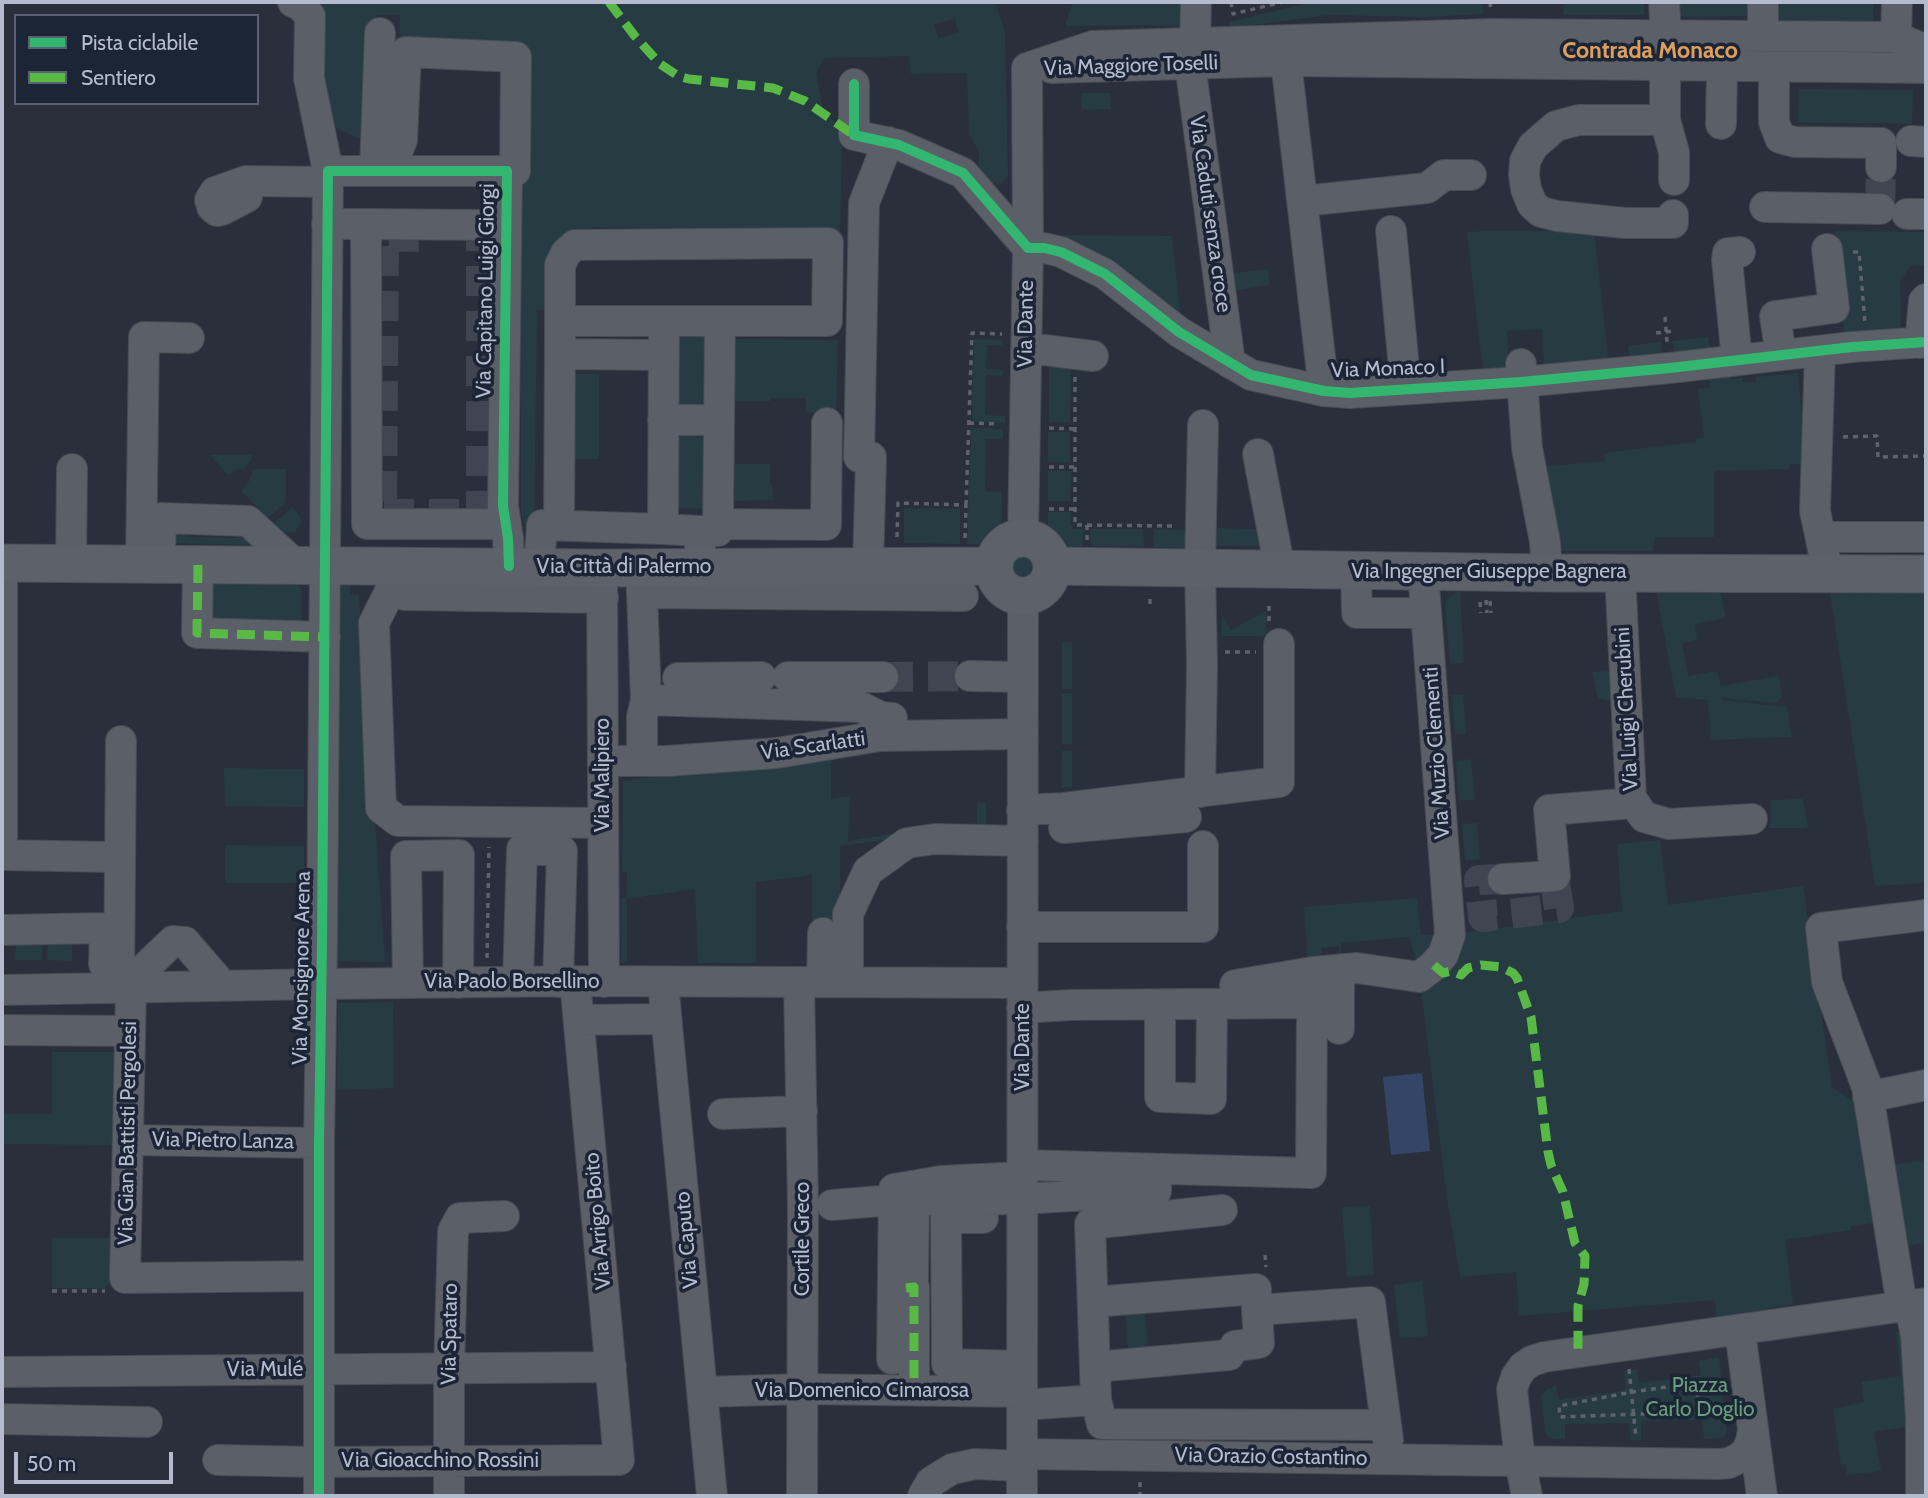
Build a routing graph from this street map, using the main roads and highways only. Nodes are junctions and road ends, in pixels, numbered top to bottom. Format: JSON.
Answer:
{"nodes":[{"id":1,"x":979,"y":556,"type":"junction"},
{"id":2,"x":2,"y":563,"type":"edge"},
{"id":3,"x":1052,"y":566,"type":"junction"},
{"id":4,"x":1926,"y":574,"type":"edge"}],
"edges":[{"from":1,"to":2,"type":"main road","name":"Via Città di Palermo"},
{"from":1,"to":3,"type":"main road"},
{"from":1,"to":3,"type":"main road"},
{"from":3,"to":4,"type":"main road","name":"Via Ingegner Giuseppe Bagnera"}]}
